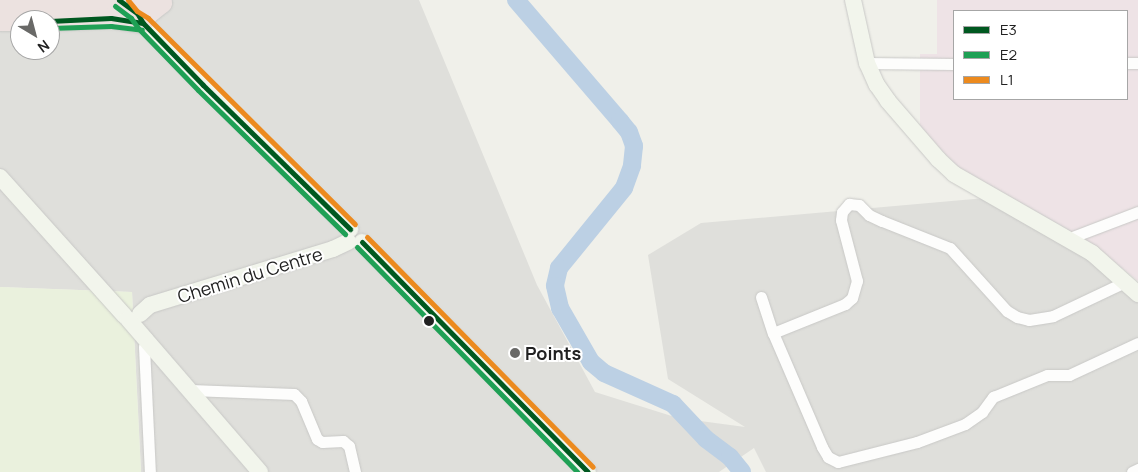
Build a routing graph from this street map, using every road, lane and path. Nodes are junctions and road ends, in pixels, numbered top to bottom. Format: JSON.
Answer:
{"nodes":[{"id":1,"x":854,"y":0,"type":"edge"},
{"id":2,"x":166,"y":1,"type":"edge"},
{"id":3,"x":116,"y":5,"type":"edge"},
{"id":4,"x":0,"y":6,"type":"edge"},
{"id":5,"x":60,"y":19,"type":"edge"},
{"id":6,"x":143,"y":23,"type":"junction"},
{"id":7,"x":866,"y":63,"type":"junction"},
{"id":8,"x":953,"y":64,"type":"edge"},
{"id":9,"x":0,"y":177,"type":"edge"},
{"id":10,"x":1138,"y":212,"type":"edge"},
{"id":11,"x":353,"y":238,"type":"junction"},
{"id":12,"x":1070,"y":238,"type":"junction"},
{"id":13,"x":1125,"y":282,"type":"junction"},
{"id":14,"x":1138,"y":294,"type":"edge"},
{"id":15,"x":761,"y":297,"type":"dead end"},
{"id":16,"x":137,"y":316,"type":"junction"},
{"id":17,"x":773,"y":333,"type":"junction"},
{"id":18,"x":1138,"y":343,"type":"edge"},
{"id":19,"x":191,"y":390,"type":"junction"},
{"id":20,"x":1138,"y":469,"type":"edge"},
{"id":21,"x":150,"y":472,"type":"edge"},
{"id":22,"x":260,"y":472,"type":"edge"},
{"id":23,"x":355,"y":472,"type":"edge"},
{"id":24,"x":588,"y":472,"type":"edge"},
{"id":25,"x":1132,"y":472,"type":"edge"}],
"edges":[{"from":1,"to":7,"type":"street"},
{"from":2,"to":3,"type":"highway"},
{"from":2,"to":6,"type":"highway"},
{"from":3,"to":4,"type":"highway"},
{"from":3,"to":5,"type":"highway"},
{"from":3,"to":6,"type":"highway"},
{"from":6,"to":11,"type":"street"},
{"from":7,"to":8,"type":"street"},
{"from":7,"to":12,"type":"street"},
{"from":9,"to":16,"type":"street"},
{"from":10,"to":12,"type":"street"},
{"from":11,"to":16,"type":"street","name":"Chemin du Centre"},
{"from":11,"to":24,"type":"street"},
{"from":12,"to":13,"type":"street"},
{"from":13,"to":14,"type":"street"},
{"from":13,"to":17,"type":"street"},
{"from":15,"to":17,"type":"street"},
{"from":16,"to":19,"type":"street"},
{"from":16,"to":21,"type":"street"},
{"from":17,"to":18,"type":"street"},
{"from":19,"to":22,"type":"street"},
{"from":19,"to":23,"type":"street"},
{"from":20,"to":25,"type":"street"}]}
